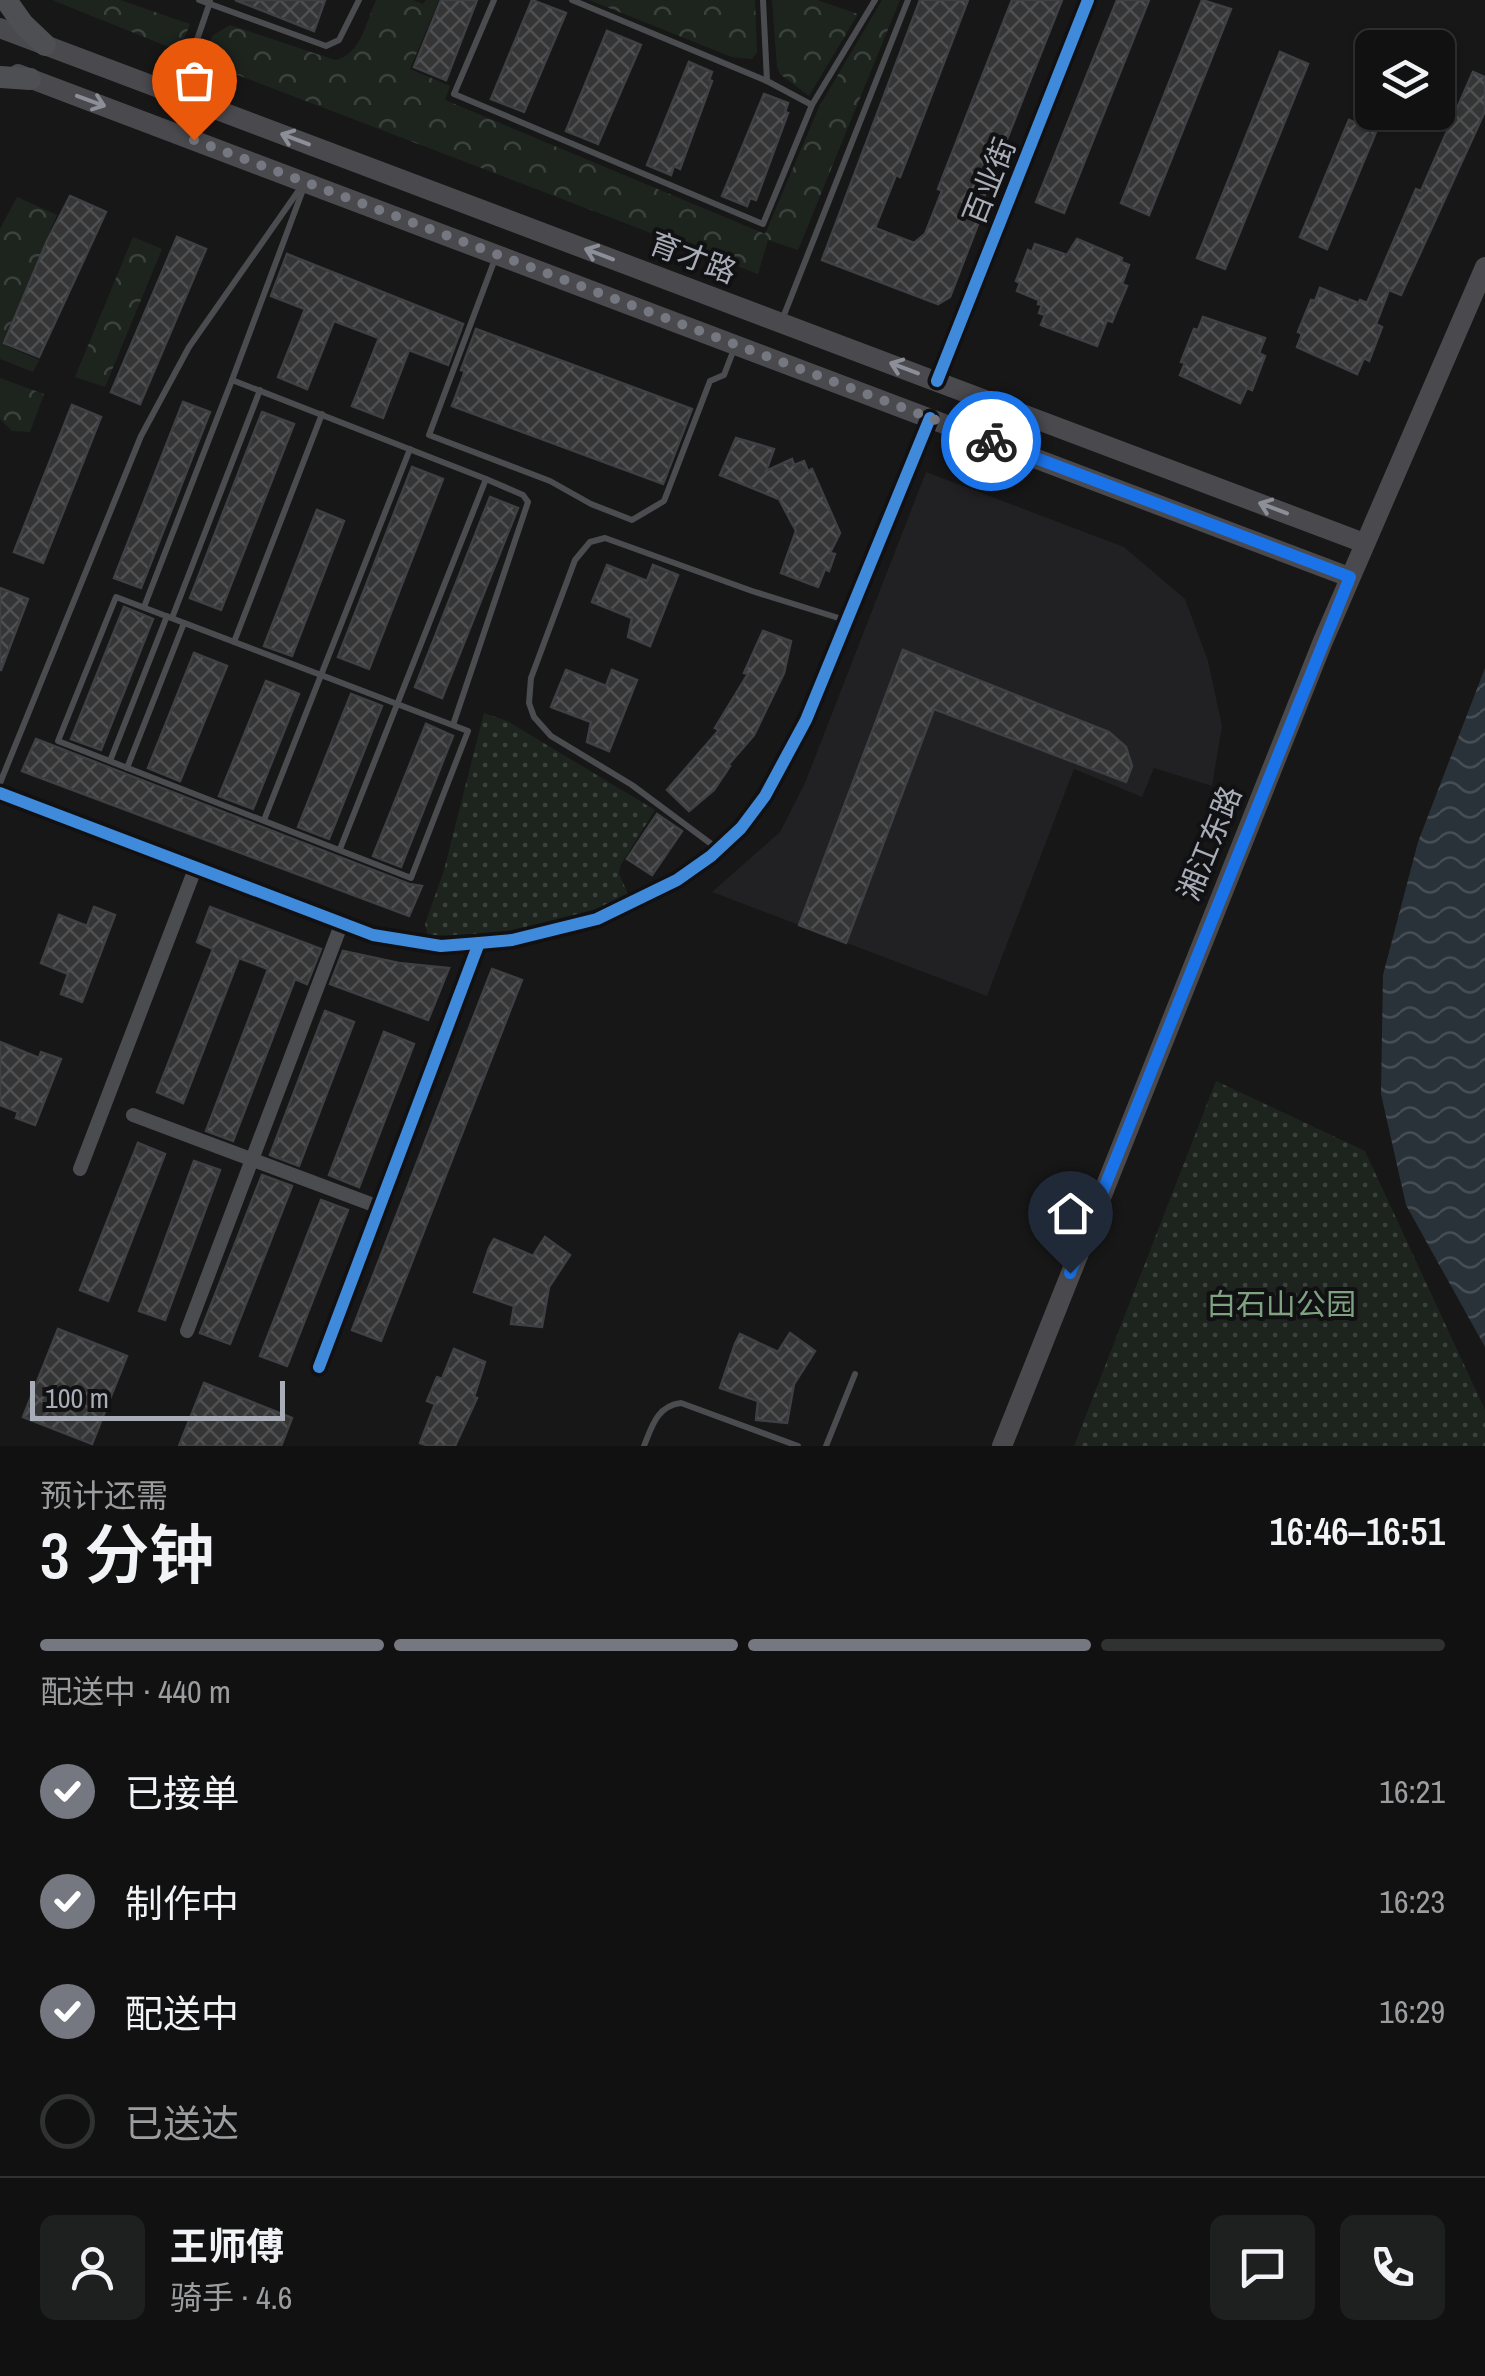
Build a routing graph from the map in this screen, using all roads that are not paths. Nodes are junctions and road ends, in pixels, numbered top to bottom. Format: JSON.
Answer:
{"nodes":[{"id":1,"x":6,"y":0,"type":"edge"},
{"id":2,"x":199,"y":0,"type":"edge"},
{"id":3,"x":358,"y":0,"type":"edge"},
{"id":4,"x":494,"y":0,"type":"edge"},
{"id":5,"x":572,"y":0,"type":"edge"},
{"id":6,"x":763,"y":0,"type":"edge"},
{"id":7,"x":875,"y":0,"type":"edge"},
{"id":8,"x":908,"y":0,"type":"edge"},
{"id":9,"x":1088,"y":0,"type":"edge"},
{"id":10,"x":210,"y":2,"type":"edge"},
{"id":11,"x":0,"y":28,"type":"edge"},
{"id":12,"x":51,"y":48,"type":"junction"},
{"id":13,"x":0,"y":68,"type":"edge"},
{"id":14,"x":0,"y":77,"type":"edge"},
{"id":15,"x":767,"y":80,"type":"junction"},
{"id":16,"x":38,"y":82,"type":"junction"},
{"id":17,"x":178,"y":95,"type":"junction"},
{"id":18,"x":812,"y":106,"type":"junction"},
{"id":19,"x":306,"y":181,"type":"junction"},
{"id":20,"x":498,"y":254,"type":"junction"},
{"id":21,"x":1485,"y":267,"type":"edge"},
{"id":22,"x":781,"y":322,"type":"junction"},
{"id":23,"x":736,"y":344,"type":"junction"},
{"id":24,"x":232,"y":380,"type":"junction"},
{"id":25,"x":937,"y":381,"type":"junction"},
{"id":26,"x":260,"y":390,"type":"junction"},
{"id":27,"x":322,"y":414,"type":"junction"},
{"id":28,"x":930,"y":418,"type":"junction"},
{"id":29,"x":410,"y":449,"type":"junction"},
{"id":30,"x":486,"y":479,"type":"junction"},
{"id":31,"x":1364,"y":544,"type":"junction"},
{"id":32,"x":1350,"y":577,"type":"junction"},
{"id":33,"x":144,"y":608,"type":"junction"},
{"id":34,"x":169,"y":617,"type":"junction"},
{"id":35,"x":846,"y":620,"type":"junction"},
{"id":36,"x":184,"y":623,"type":"junction"},
{"id":37,"x":234,"y":642,"type":"junction"},
{"id":38,"x":321,"y":675,"type":"junction"},
{"id":39,"x":398,"y":704,"type":"junction"},
{"id":40,"x":452,"y":725,"type":"junction"},
{"id":41,"x":110,"y":761,"type":"junction"},
{"id":42,"x":127,"y":768,"type":"junction"},
{"id":43,"x":0,"y":783,"type":"edge"},
{"id":44,"x":0,"y":793,"type":"edge"},
{"id":45,"x":264,"y":820,"type":"junction"},
{"id":46,"x":718,"y":849,"type":"junction"},
{"id":47,"x":340,"y":850,"type":"junction"},
{"id":48,"x":196,"y":868,"type":"junction"},
{"id":49,"x":341,"y":925,"type":"junction"},
{"id":50,"x":479,"y":944,"type":"junction"},
{"id":51,"x":133,"y":1115,"type":"dead end"},
{"id":52,"x":252,"y":1160,"type":"junction"},
{"id":53,"x":80,"y":1169,"type":"dead end"},
{"id":54,"x":379,"y":1207,"type":"junction"},
{"id":55,"x":187,"y":1331,"type":"dead end"},
{"id":56,"x":318,"y":1366,"type":"dead end"},
{"id":57,"x":856,"y":1374,"type":"dead end"},
{"id":58,"x":644,"y":1446,"type":"edge"},
{"id":59,"x":798,"y":1446,"type":"edge"},
{"id":60,"x":826,"y":1446,"type":"edge"},
{"id":61,"x":1002,"y":1446,"type":"edge"}],
"edges":[{"from":1,"to":12,"type":"main road"},
{"from":2,"to":10,"type":"lane"},
{"from":3,"to":10,"type":"lane"},
{"from":4,"to":18,"type":"lane"},
{"from":5,"to":15,"type":"lane"},
{"from":6,"to":15,"type":"lane"},
{"from":7,"to":18,"type":"lane"},
{"from":8,"to":22,"type":"lane"},
{"from":9,"to":25,"type":"street","name":"百业街"},
{"from":10,"to":17,"type":"lane"},
{"from":11,"to":12,"type":"main road","name":"育才路"},
{"from":12,"to":16,"type":"main road"},
{"from":12,"to":17,"type":"main road","name":"育才路"},
{"from":13,"to":16,"type":"main road"},
{"from":14,"to":16,"type":"main road"},
{"from":15,"to":18,"type":"lane"},
{"from":16,"to":19,"type":"main road","one_way":true},
{"from":22,"to":17,"type":"main road","name":"育才路","one_way":true},
{"from":19,"to":20,"type":"main road"},
{"from":19,"to":24,"type":"lane"},
{"from":19,"to":43,"type":"lane"},
{"from":20,"to":23,"type":"main road"},
{"from":20,"to":23,"type":"lane"},
{"from":21,"to":31,"type":"main road","name":"湘江东路"},
{"from":25,"to":22,"type":"main road","name":"育才路","one_way":true},
{"from":23,"to":28,"type":"main road"},
{"from":24,"to":26,"type":"lane"},
{"from":24,"to":33,"type":"lane"},
{"from":31,"to":25,"type":"main road","name":"育才路","one_way":true},
{"from":26,"to":27,"type":"lane"},
{"from":26,"to":34,"type":"lane"},
{"from":27,"to":29,"type":"lane"},
{"from":27,"to":37,"type":"lane"},
{"from":28,"to":32,"type":"main road"},
{"from":28,"to":35,"type":"street"},
{"from":29,"to":30,"type":"lane"},
{"from":29,"to":38,"type":"lane"},
{"from":30,"to":39,"type":"lane"},
{"from":30,"to":40,"type":"lane"},
{"from":31,"to":32,"type":"main road","name":"湘江东路"},
{"from":32,"to":61,"type":"main road","name":"湘江东路"},
{"from":33,"to":34,"type":"lane"},
{"from":33,"to":41,"type":"lane"},
{"from":34,"to":36,"type":"lane"},
{"from":34,"to":41,"type":"lane"},
{"from":35,"to":46,"type":"street"},
{"from":35,"to":46,"type":"lane"},
{"from":36,"to":37,"type":"lane"},
{"from":36,"to":42,"type":"lane"},
{"from":37,"to":38,"type":"lane"},
{"from":38,"to":39,"type":"lane"},
{"from":38,"to":45,"type":"lane"},
{"from":39,"to":40,"type":"lane"},
{"from":39,"to":47,"type":"lane"},
{"from":40,"to":47,"type":"lane"},
{"from":41,"to":42,"type":"lane"},
{"from":42,"to":45,"type":"lane"},
{"from":44,"to":48,"type":"street"},
{"from":45,"to":47,"type":"lane"},
{"from":46,"to":50,"type":"street"},
{"from":48,"to":49,"type":"street"},
{"from":48,"to":53,"type":"street"},
{"from":49,"to":50,"type":"street"},
{"from":49,"to":52,"type":"street"},
{"from":50,"to":54,"type":"street"},
{"from":51,"to":52,"type":"street"},
{"from":52,"to":54,"type":"street"},
{"from":52,"to":55,"type":"street"},
{"from":54,"to":56,"type":"street"},
{"from":57,"to":60,"type":"lane"},
{"from":58,"to":59,"type":"lane"}]}
